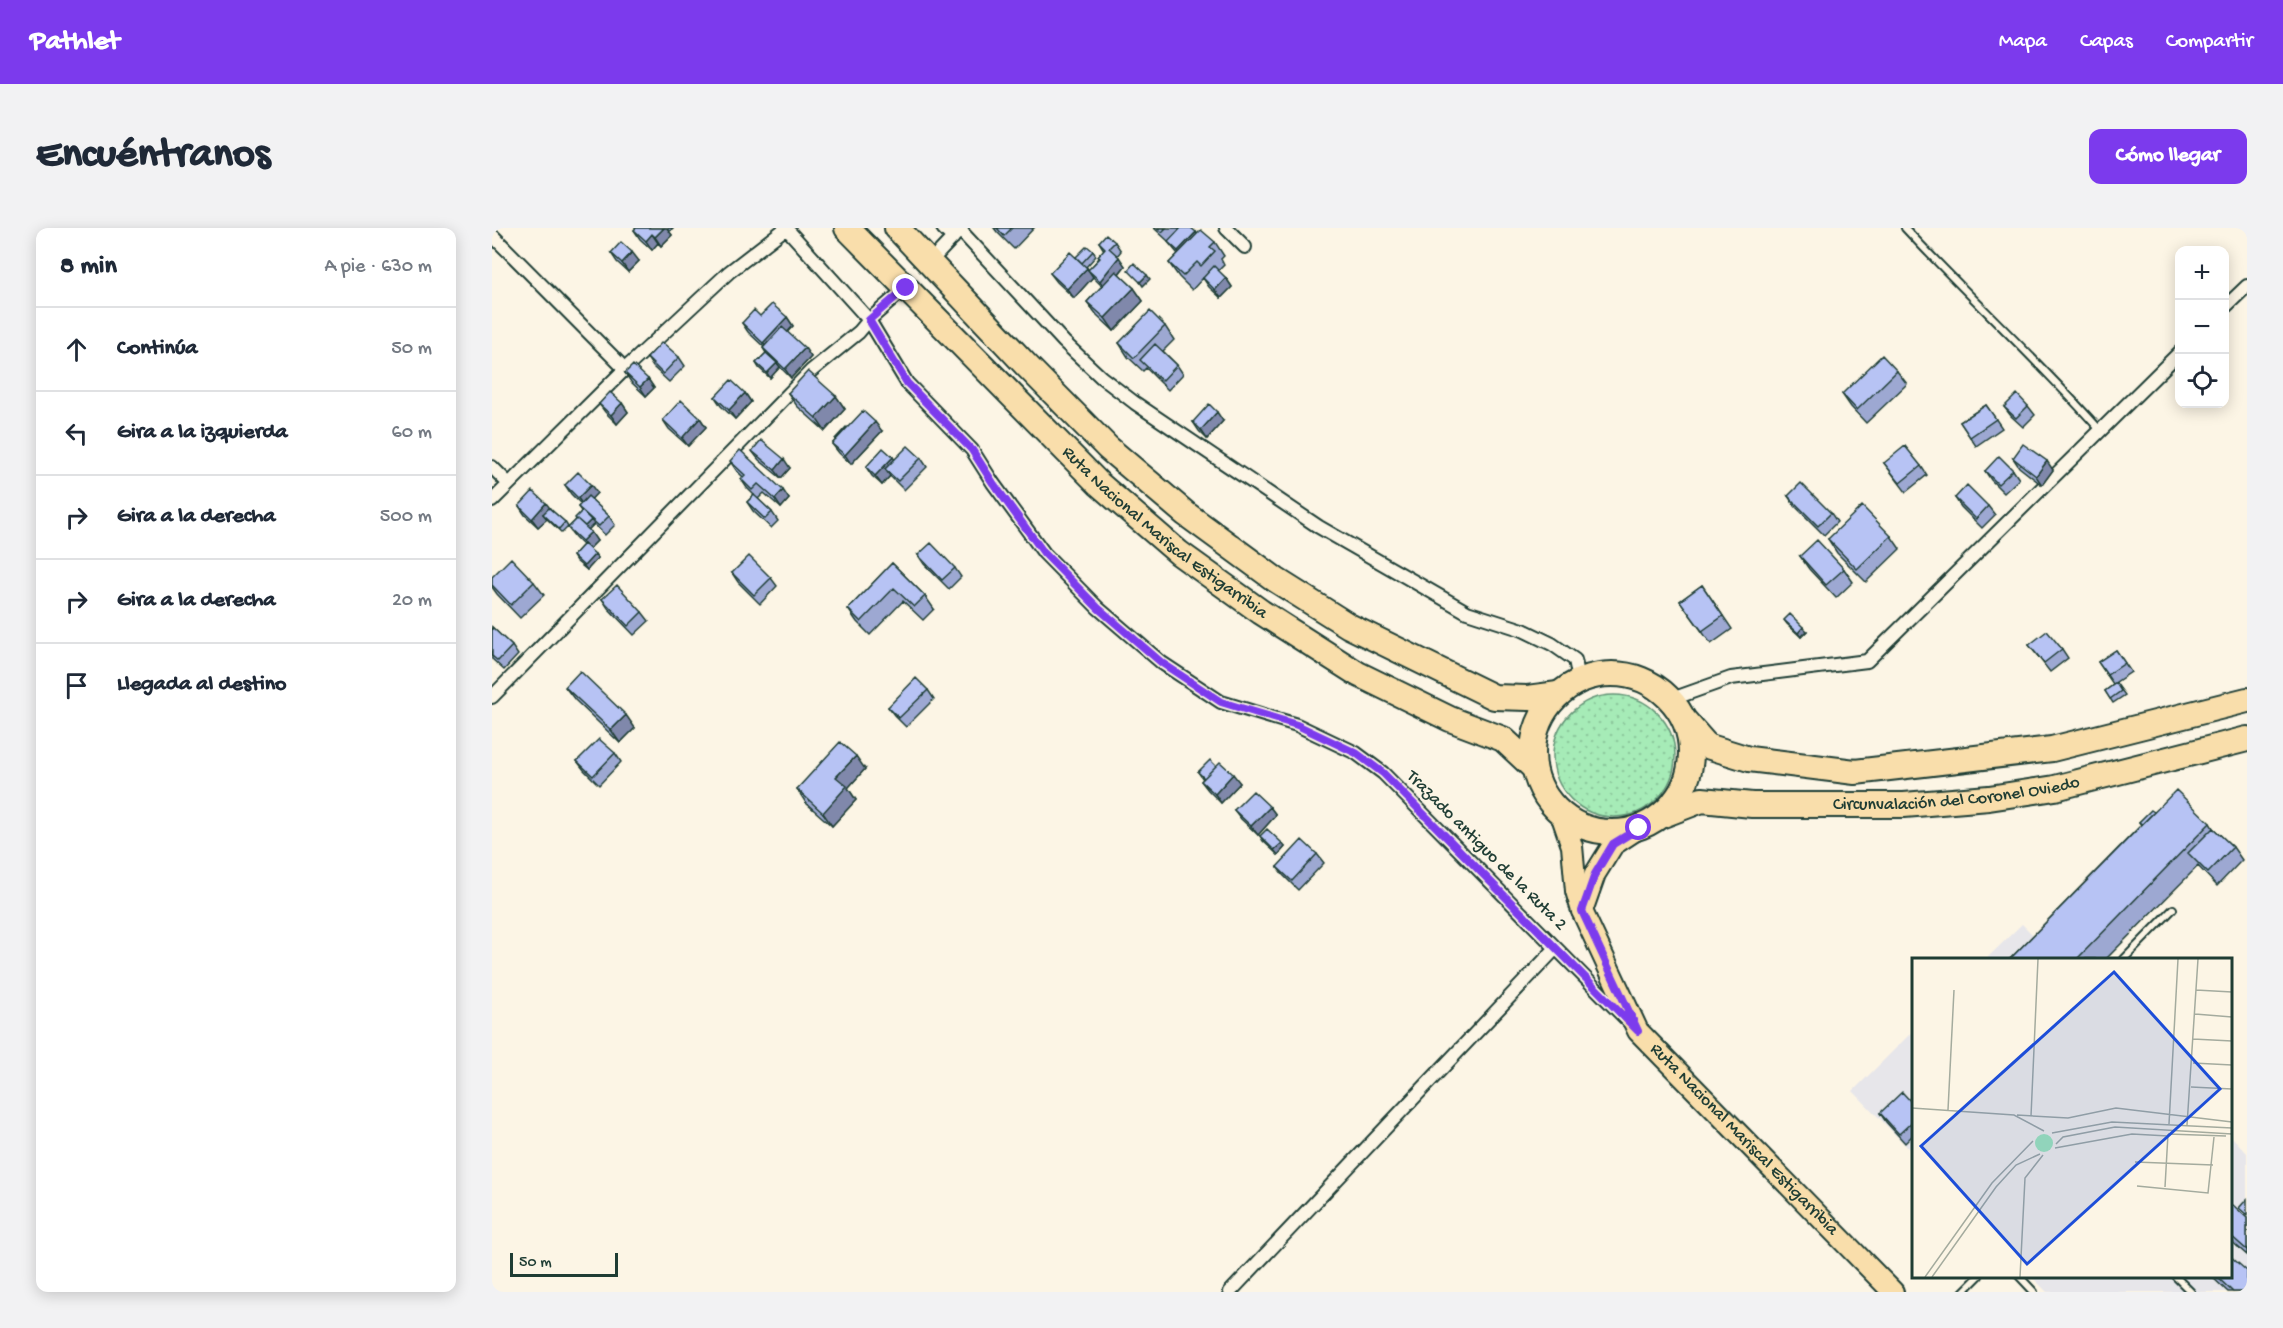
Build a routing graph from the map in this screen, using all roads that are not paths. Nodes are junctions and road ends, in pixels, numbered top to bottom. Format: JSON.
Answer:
{"nodes":[{"id":1,"x":786,"y":228,"type":"edge"},
{"id":2,"x":847,"y":228,"type":"edge"},
{"id":3,"x":897,"y":228,"type":"edge"},
{"id":4,"x":943,"y":228,"type":"edge"},
{"id":5,"x":1226,"y":228,"type":"edge"},
{"id":6,"x":1905,"y":228,"type":"edge"},
{"id":7,"x":959,"y":232,"type":"edge"},
{"id":8,"x":492,"y":235,"type":"edge"},
{"id":9,"x":1245,"y":247,"type":"dead end"},
{"id":10,"x":930,"y":262,"type":"junction"},
{"id":11,"x":2247,"y":286,"type":"edge"},
{"id":12,"x":906,"y":288,"type":"junction"},
{"id":13,"x":2229,"y":303,"type":"edge"},
{"id":14,"x":869,"y":320,"type":"junction"},
{"id":15,"x":2178,"y":354,"type":"edge"},
{"id":16,"x":625,"y":369,"type":"junction"},
{"id":17,"x":2101,"y":430,"type":"junction"},
{"id":18,"x":492,"y":467,"type":"edge"},
{"id":19,"x":509,"y":484,"type":"junction"},
{"id":20,"x":492,"y":501,"type":"edge"},
{"id":21,"x":1579,"y":680,"type":"junction"},
{"id":22,"x":1558,"y":694,"type":"junction"},
{"id":23,"x":492,"y":697,"type":"edge"},
{"id":24,"x":1672,"y":699,"type":"junction"},
{"id":25,"x":2247,"y":700,"type":"edge"},
{"id":26,"x":1685,"y":721,"type":"junction"},
{"id":27,"x":2247,"y":739,"type":"edge"},
{"id":28,"x":1533,"y":767,"type":"junction"},
{"id":29,"x":1561,"y":814,"type":"junction"},
{"id":30,"x":1663,"y":815,"type":"junction"},
{"id":31,"x":1639,"y":828,"type":"junction"},
{"id":32,"x":2173,"y":909,"type":"dead end"},
{"id":33,"x":1582,"y":911,"type":"junction"},
{"id":34,"x":1556,"y":948,"type":"junction"},
{"id":35,"x":2125,"y":958,"type":"edge"},
{"id":36,"x":1638,"y":1031,"type":"junction"},
{"id":37,"x":1977,"y":1277,"type":"edge"},
{"id":38,"x":2021,"y":1277,"type":"edge"},
{"id":39,"x":2177,"y":1277,"type":"edge"},
{"id":40,"x":1230,"y":1292,"type":"edge"},
{"id":41,"x":1893,"y":1292,"type":"edge"},
{"id":42,"x":1963,"y":1292,"type":"edge"},
{"id":43,"x":2034,"y":1292,"type":"edge"},
{"id":44,"x":2191,"y":1292,"type":"edge"}],
"edges":[{"from":1,"to":14,"type":"street","name":"Trazado antiguo de la Ruta 2"},
{"from":1,"to":16,"type":"street"},
{"from":2,"to":12,"type":"highway","name":"Ruta Nacional Mariscal Estigarribia"},
{"from":3,"to":10,"type":"highway","name":"Ruta Nacional Mariscal Estigarribia"},
{"from":4,"to":7,"type":"street"},
{"from":5,"to":9,"type":"street"},
{"from":6,"to":17,"type":"lane"},
{"from":7,"to":10,"type":"street"},
{"from":7,"to":21,"type":"street"},
{"from":8,"to":16,"type":"street"},
{"from":10,"to":22,"type":"highway","name":"Ruta Nacional Mariscal Estigarribia"},
{"from":11,"to":13,"type":"street"},
{"from":12,"to":14,"type":"street"},
{"from":12,"to":28,"type":"highway","name":"Ruta Nacional Mariscal Estigarribia"},
{"from":14,"to":23,"type":"street"},
{"from":14,"to":34,"type":"street","name":"Trazado antiguo de la Ruta 2"},
{"from":15,"to":17,"type":"street"},
{"from":16,"to":19,"type":"street"},
{"from":17,"to":24,"type":"street"},
{"from":18,"to":19,"type":"street"},
{"from":19,"to":20,"type":"street"},
{"from":21,"to":22,"type":"highway"},
{"from":21,"to":24,"type":"highway"},
{"from":22,"to":28,"type":"highway"},
{"from":24,"to":26,"type":"highway"},
{"from":25,"to":26,"type":"highway","name":"Circunvalación del Coronel Oviedo"},
{"from":26,"to":30,"type":"highway"},
{"from":27,"to":30,"type":"highway","name":"Circunvalación del Coronel Oviedo"},
{"from":28,"to":29,"type":"highway"},
{"from":29,"to":31,"type":"highway"},
{"from":29,"to":33,"type":"main road","name":"Ruta Nacional Mariscal Estigarribia"},
{"from":30,"to":31,"type":"highway"},
{"from":31,"to":33,"type":"main road"},
{"from":32,"to":35,"type":"lane"},
{"from":33,"to":36,"type":"main road","name":"Ruta Nacional Mariscal Estigarribia"},
{"from":34,"to":36,"type":"street","name":"Trazado antiguo de la Ruta 2"},
{"from":34,"to":40,"type":"street"},
{"from":36,"to":41,"type":"main road","name":"Ruta Nacional Mariscal Estigarribia"},
{"from":37,"to":42,"type":"lane"},
{"from":38,"to":43,"type":"lane"},
{"from":39,"to":44,"type":"lane"}]}
